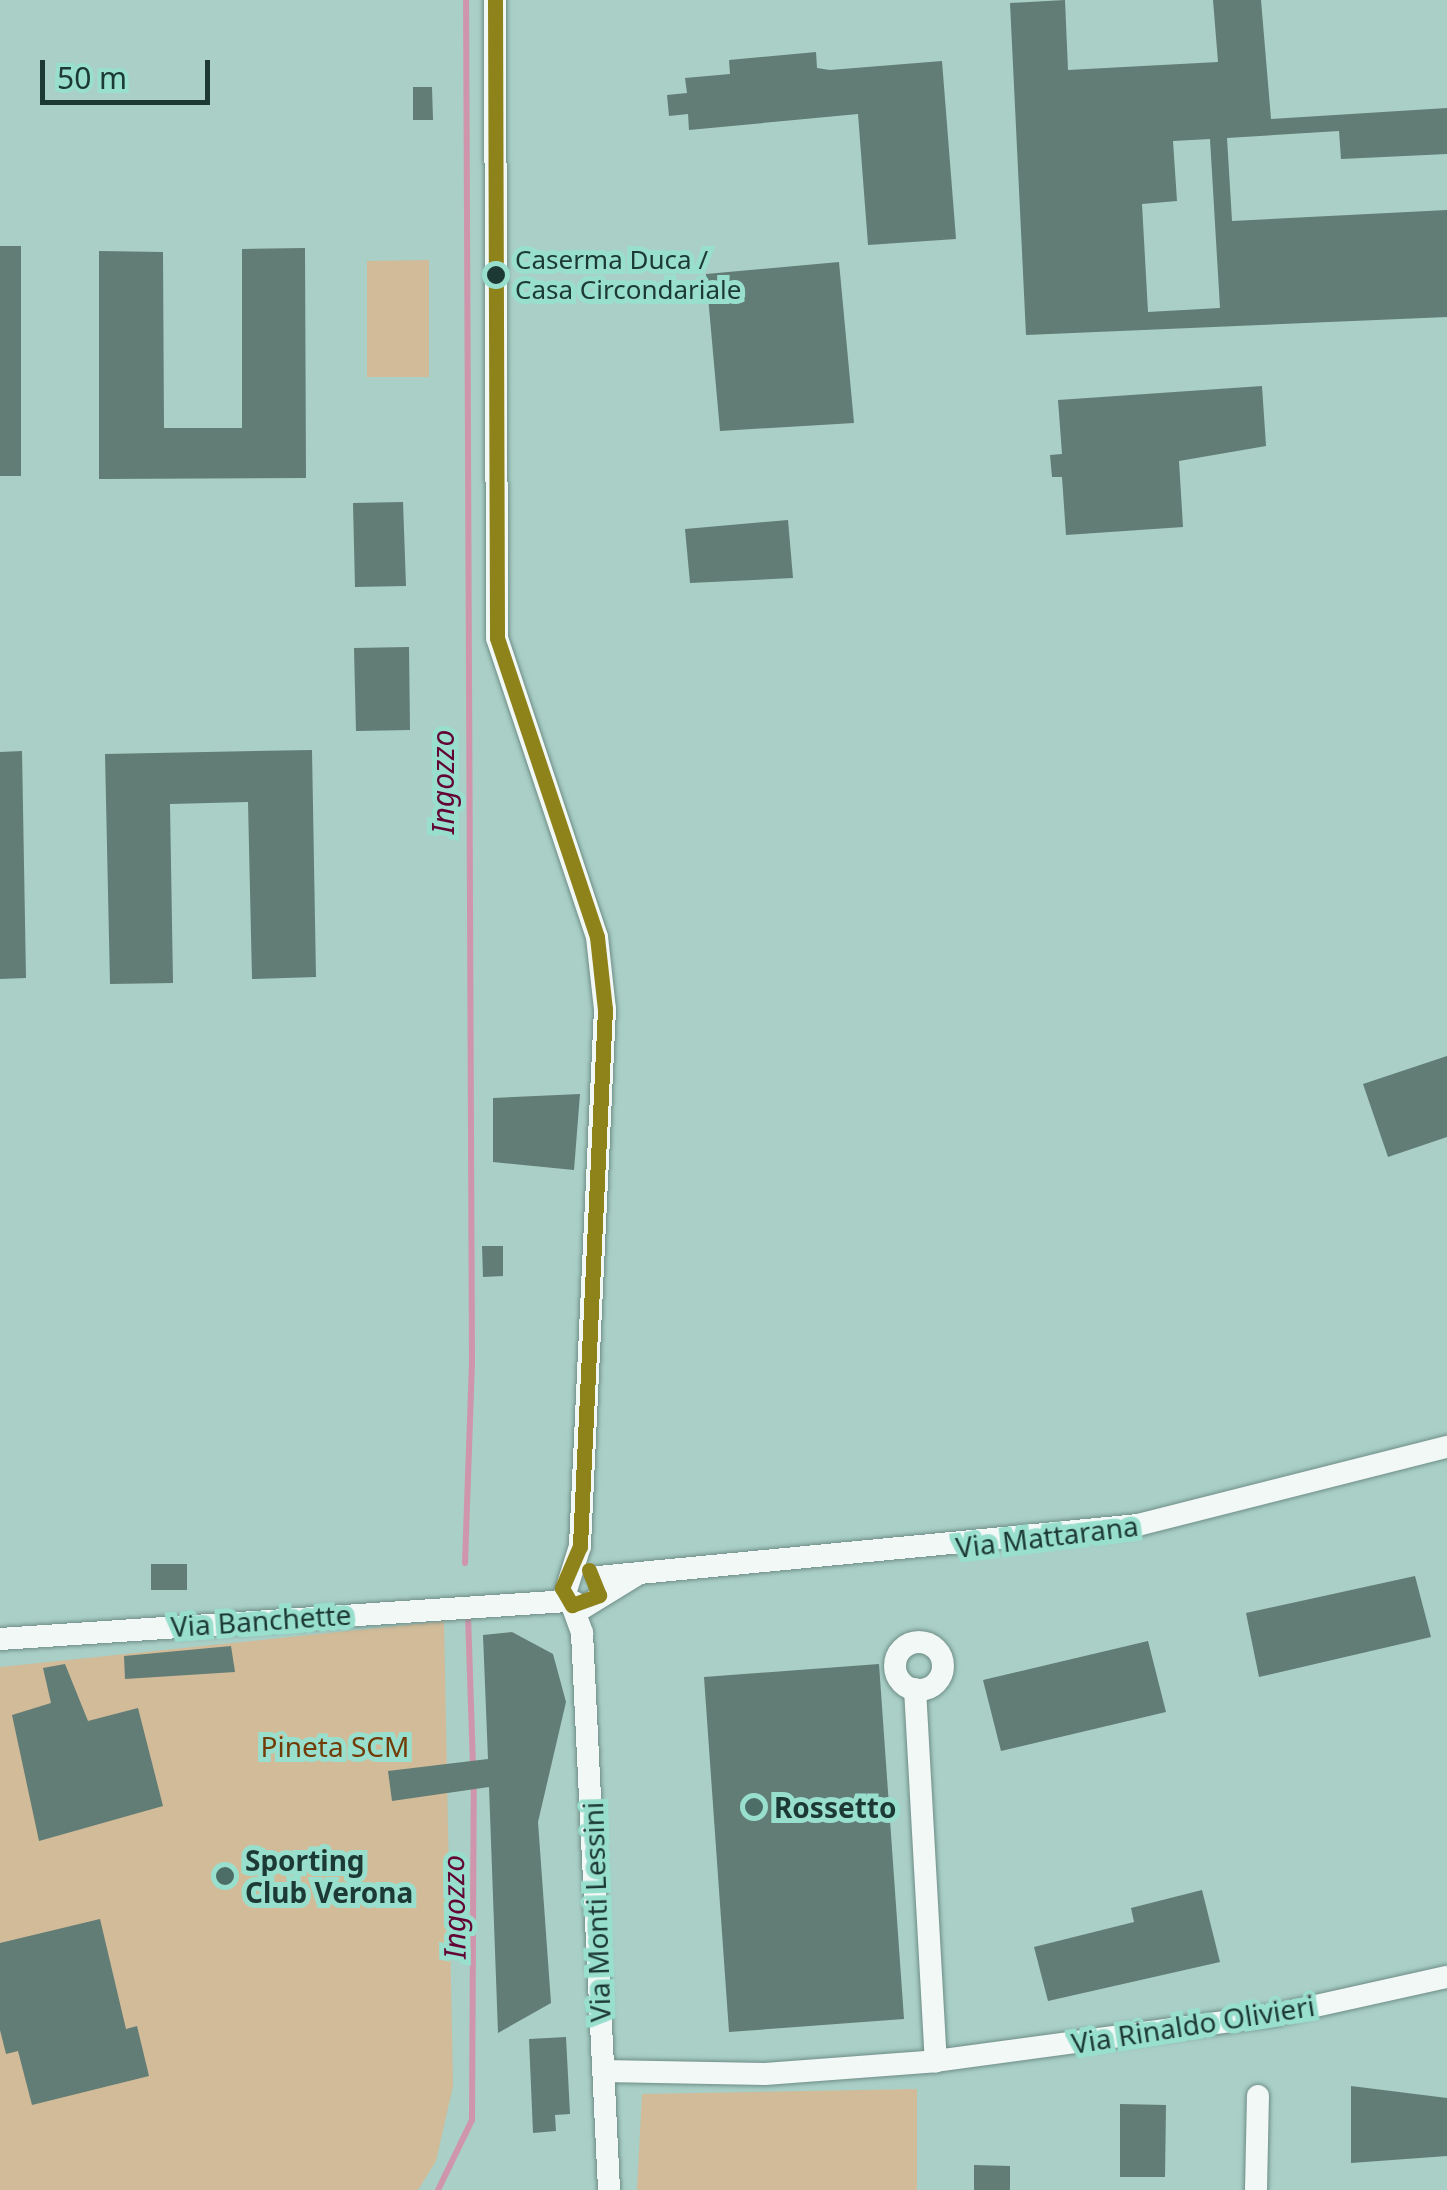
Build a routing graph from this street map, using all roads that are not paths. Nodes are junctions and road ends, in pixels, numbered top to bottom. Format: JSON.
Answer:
{"nodes":[{"id":1,"x":495,"y":0,"type":"edge"},
{"id":2,"x":1447,"y":1448,"type":"edge"},
{"id":3,"x":581,"y":1588,"type":"junction"},
{"id":4,"x":0,"y":1639,"type":"edge"},
{"id":5,"x":915,"y":1689,"type":"dead end"},
{"id":6,"x":1447,"y":1977,"type":"edge"},
{"id":7,"x":936,"y":2062,"type":"junction"},
{"id":8,"x":603,"y":2071,"type":"junction"},
{"id":9,"x":1258,"y":2096,"type":"dead end"},
{"id":10,"x":609,"y":2190,"type":"edge"},
{"id":11,"x":1256,"y":2190,"type":"edge"}],
"edges":[{"from":1,"to":3,"type":"street"},
{"from":2,"to":3,"type":"street","name":"Via Mattarana"},
{"from":3,"to":4,"type":"street","name":"Via Banchette"},
{"from":3,"to":8,"type":"street","name":"Via Monti Lessini"},
{"from":5,"to":7,"type":"street"},
{"from":6,"to":7,"type":"street","name":"Via Rinaldo Olivieri"},
{"from":7,"to":8,"type":"street","name":"Via Rinaldo Olivieri"},
{"from":8,"to":10,"type":"street","name":"Via Monti Lessini"},
{"from":9,"to":11,"type":"street"}]}
